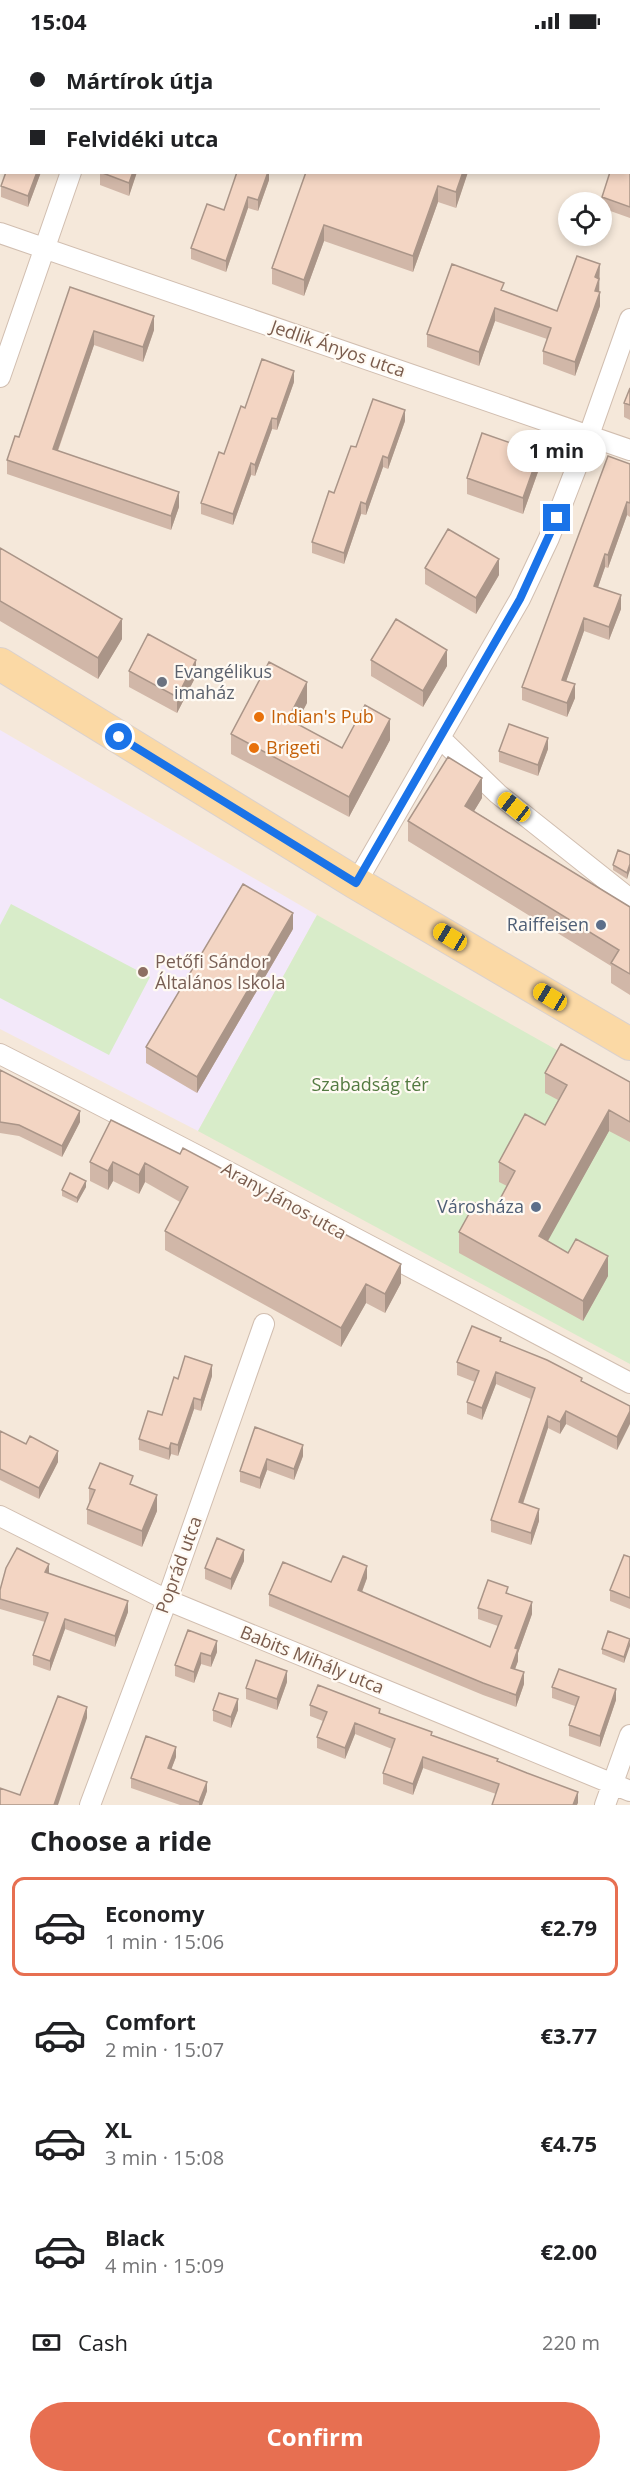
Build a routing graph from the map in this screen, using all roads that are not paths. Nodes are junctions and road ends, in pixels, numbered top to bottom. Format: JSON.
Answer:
{"nodes":[{"id":1,"x":70,"y":174,"type":"edge"},
{"id":2,"x":0,"y":233,"type":"edge"},
{"id":3,"x":45,"y":248,"type":"junction"},
{"id":4,"x":630,"y":319,"type":"edge"},
{"id":5,"x":0,"y":377,"type":"edge"},
{"id":6,"x":589,"y":435,"type":"junction"},
{"id":7,"x":630,"y":450,"type":"edge"},
{"id":8,"x":0,"y":664,"type":"edge"},
{"id":9,"x":440,"y":738,"type":"junction"},
{"id":10,"x":356,"y":883,"type":"junction"},
{"id":11,"x":630,"y":899,"type":"edge"},
{"id":12,"x":630,"y":1044,"type":"edge"},
{"id":13,"x":0,"y":1054,"type":"edge"},
{"id":14,"x":264,"y":1324,"type":"dead end"},
{"id":15,"x":630,"y":1383,"type":"edge"},
{"id":16,"x":0,"y":1516,"type":"edge"},
{"id":17,"x":167,"y":1600,"type":"junction"},
{"id":18,"x":630,"y":1735,"type":"edge"},
{"id":19,"x":621,"y":1787,"type":"edge"},
{"id":20,"x":90,"y":1805,"type":"edge"},
{"id":21,"x":605,"y":1805,"type":"edge"}],
"edges":[{"from":1,"to":3,"type":"street"},
{"from":2,"to":3,"type":"street","name":"Jedlik Ányos utca"},
{"from":3,"to":5,"type":"street"},
{"from":3,"to":6,"type":"street","name":"Jedlik Ányos utca"},
{"from":4,"to":6,"type":"street"},
{"from":6,"to":7,"type":"street","name":"Jedlik Ányos utca"},
{"from":6,"to":9,"type":"street"},
{"from":8,"to":10,"type":"main road"},
{"from":9,"to":10,"type":"street"},
{"from":9,"to":11,"type":"street"},
{"from":10,"to":12,"type":"main road"},
{"from":13,"to":15,"type":"street","name":"Arany János utca"},
{"from":14,"to":17,"type":"street","name":"Poprád utca"},
{"from":16,"to":17,"type":"street","name":"Babits Mihály utca"},
{"from":17,"to":19,"type":"street","name":"Babits Mihály utca"},
{"from":17,"to":20,"type":"street","name":"Poprád utca"},
{"from":18,"to":19,"type":"street"},
{"from":19,"to":21,"type":"street"}]}
